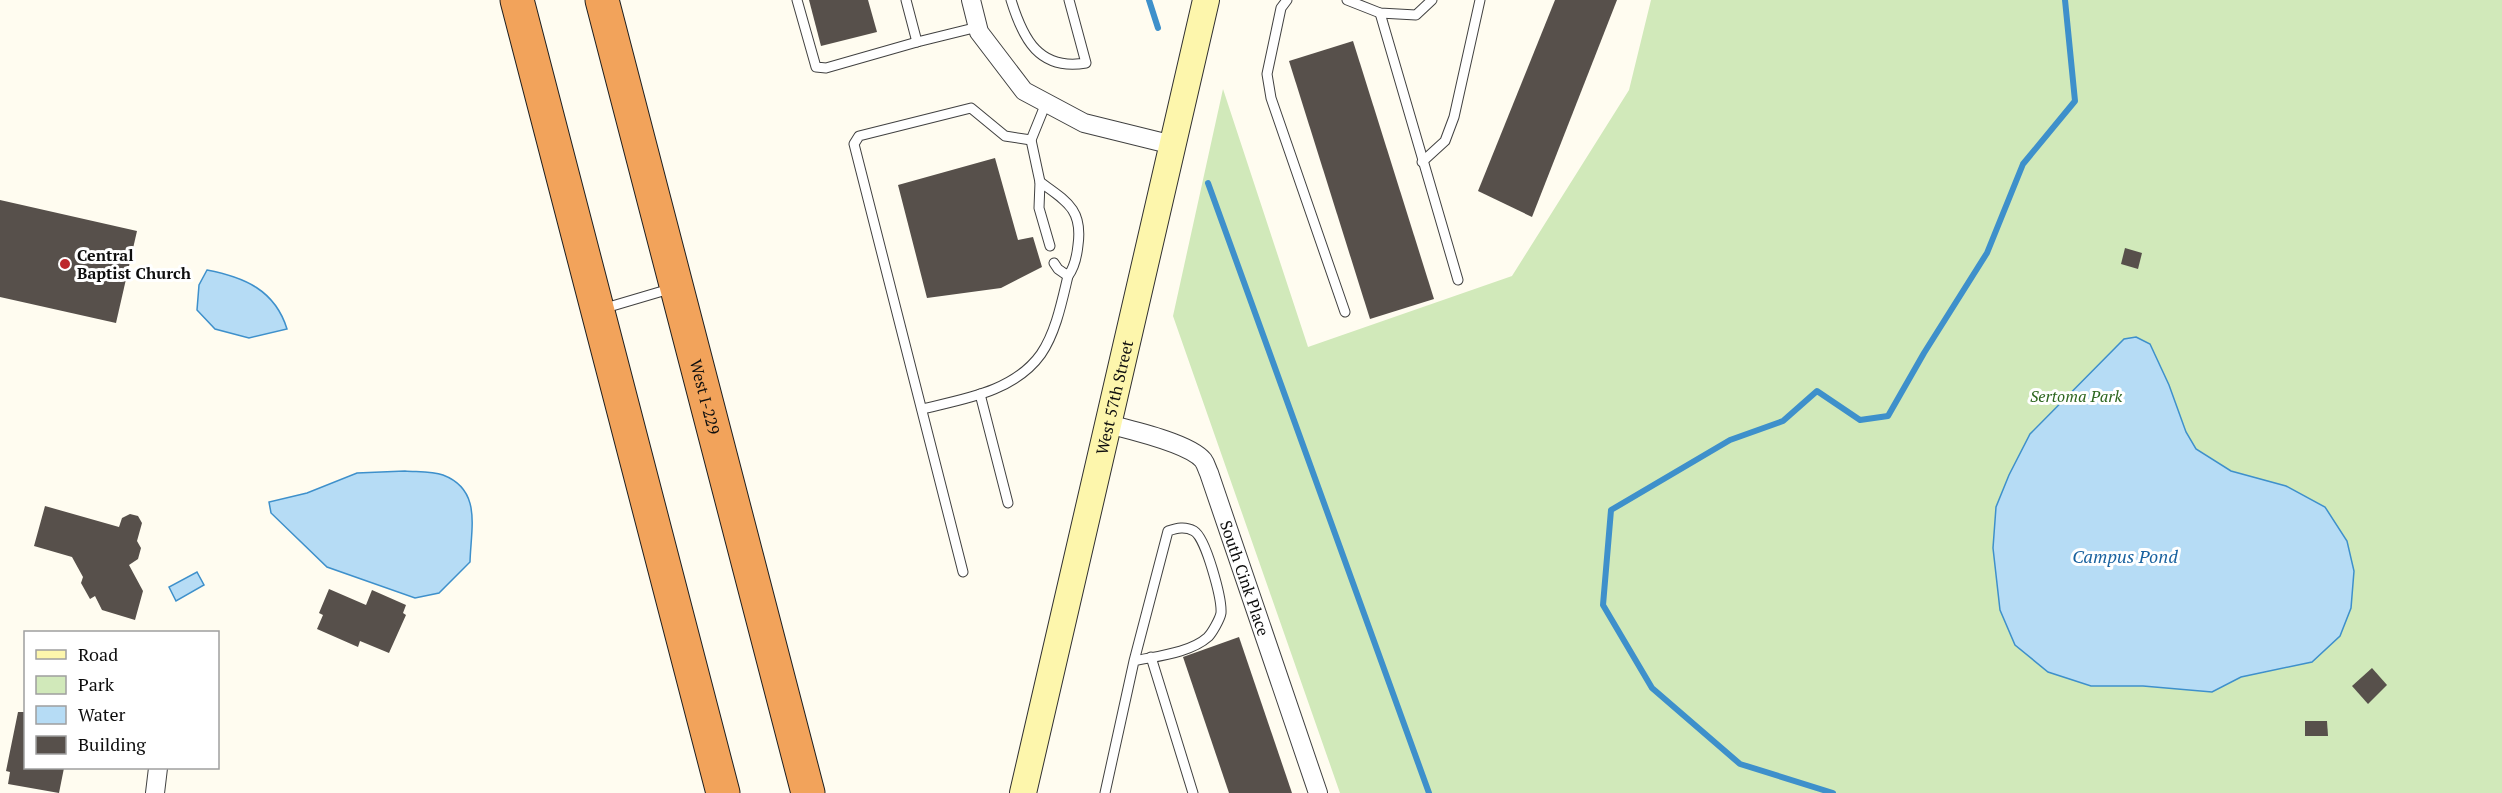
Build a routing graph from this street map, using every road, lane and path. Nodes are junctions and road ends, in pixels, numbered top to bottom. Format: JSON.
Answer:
{"nodes":[{"id":1,"x":517,"y":0,"type":"edge"},
{"id":2,"x":602,"y":0,"type":"edge"},
{"id":3,"x":797,"y":0,"type":"edge"},
{"id":4,"x":906,"y":0,"type":"edge"},
{"id":5,"x":971,"y":0,"type":"edge"},
{"id":6,"x":1011,"y":0,"type":"edge"},
{"id":7,"x":1069,"y":0,"type":"edge"},
{"id":8,"x":1206,"y":0,"type":"edge"},
{"id":9,"x":1287,"y":0,"type":"edge"},
{"id":10,"x":1347,"y":0,"type":"edge"},
{"id":11,"x":1432,"y":0,"type":"edge"},
{"id":12,"x":1480,"y":0,"type":"edge"},
{"id":13,"x":1380,"y":13,"type":"junction"},
{"id":14,"x":978,"y":27,"type":"junction"},
{"id":15,"x":917,"y":42,"type":"junction"},
{"id":16,"x":1046,"y":103,"type":"junction"},
{"id":17,"x":1031,"y":140,"type":"junction"},
{"id":18,"x":1173,"y":145,"type":"junction"},
{"id":19,"x":1422,"y":162,"type":"junction"},
{"id":20,"x":1040,"y":182,"type":"junction"},
{"id":21,"x":1050,"y":246,"type":"dead end"},
{"id":22,"x":1054,"y":263,"type":"dead end"},
{"id":23,"x":1068,"y":276,"type":"junction"},
{"id":24,"x":1458,"y":280,"type":"dead end"},
{"id":25,"x":675,"y":288,"type":"junction"},
{"id":26,"x":598,"y":310,"type":"junction"},
{"id":27,"x":1345,"y":312,"type":"dead end"},
{"id":28,"x":981,"y":394,"type":"junction"},
{"id":29,"x":922,"y":409,"type":"junction"},
{"id":30,"x":1108,"y":424,"type":"junction"},
{"id":31,"x":1008,"y":503,"type":"dead end"},
{"id":32,"x":963,"y":572,"type":"dead end"},
{"id":33,"x":1151,"y":657,"type":"junction"},
{"id":34,"x":1134,"y":661,"type":"junction"},
{"id":35,"x":158,"y":769,"type":"edge"},
{"id":36,"x":155,"y":793,"type":"edge"},
{"id":37,"x":723,"y":793,"type":"edge"},
{"id":38,"x":808,"y":793,"type":"edge"},
{"id":39,"x":1023,"y":793,"type":"edge"},
{"id":40,"x":1105,"y":793,"type":"edge"},
{"id":41,"x":1193,"y":793,"type":"edge"},
{"id":42,"x":1318,"y":793,"type":"edge"}],
"edges":[{"from":1,"to":26,"type":"highway"},
{"from":2,"to":25,"type":"highway","name":"West I-229"},
{"from":3,"to":15,"type":"lane"},
{"from":4,"to":15,"type":"lane"},
{"from":5,"to":14,"type":"street"},
{"from":6,"to":7,"type":"lane"},
{"from":8,"to":18,"type":"main road","name":"West 57th Street"},
{"from":9,"to":27,"type":"lane"},
{"from":10,"to":13,"type":"lane"},
{"from":11,"to":13,"type":"lane"},
{"from":12,"to":19,"type":"lane"},
{"from":13,"to":19,"type":"lane"},
{"from":14,"to":15,"type":"lane"},
{"from":14,"to":16,"type":"street"},
{"from":16,"to":17,"type":"lane"},
{"from":16,"to":18,"type":"street"},
{"from":17,"to":20,"type":"lane"},
{"from":17,"to":29,"type":"lane"},
{"from":18,"to":30,"type":"main road","name":"West 57th Street"},
{"from":19,"to":24,"type":"lane"},
{"from":20,"to":21,"type":"lane"},
{"from":20,"to":23,"type":"lane"},
{"from":22,"to":23,"type":"lane"},
{"from":23,"to":28,"type":"lane"},
{"from":25,"to":26,"type":"lane"},
{"from":25,"to":38,"type":"highway","name":"West I-229"},
{"from":26,"to":37,"type":"highway"},
{"from":28,"to":29,"type":"lane"},
{"from":28,"to":31,"type":"lane"},
{"from":29,"to":32,"type":"lane"},
{"from":30,"to":39,"type":"main road","name":"West 57th Street"},
{"from":30,"to":42,"type":"street","name":"South Cink Place"},
{"from":33,"to":34,"type":"lane"},
{"from":33,"to":34,"type":"lane"},
{"from":33,"to":41,"type":"lane"},
{"from":34,"to":40,"type":"lane"},
{"from":35,"to":36,"type":"street"}]}
